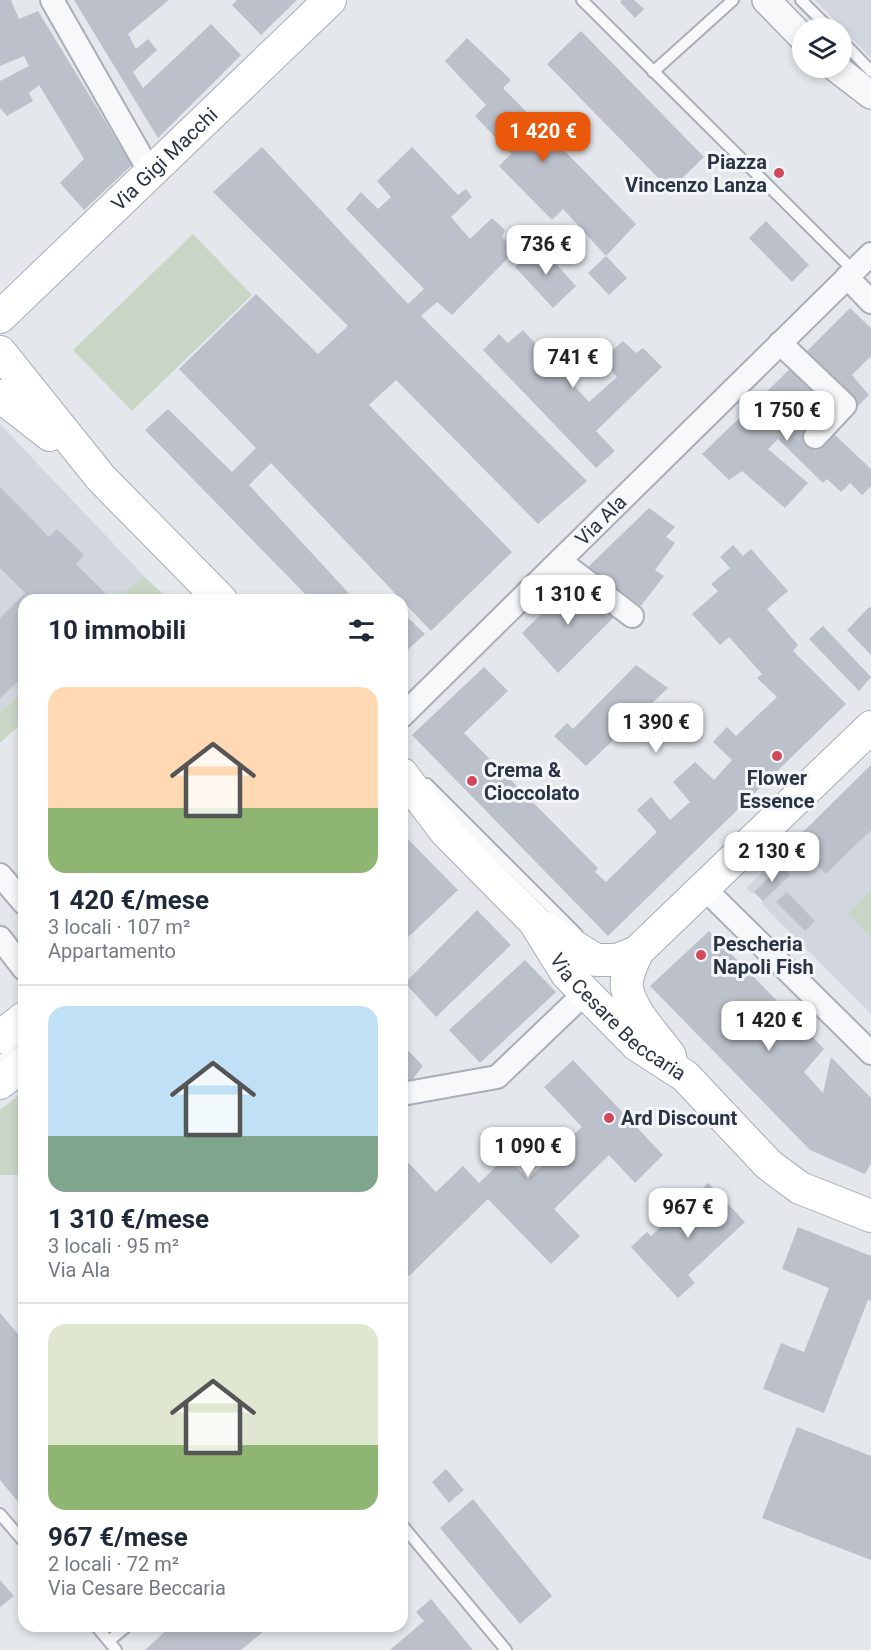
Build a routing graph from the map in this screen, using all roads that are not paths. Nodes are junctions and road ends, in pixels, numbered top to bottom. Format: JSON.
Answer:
{"nodes":[{"id":1,"x":52,"y":0,"type":"edge"},
{"id":2,"x":330,"y":0,"type":"edge"},
{"id":3,"x":582,"y":0,"type":"edge"},
{"id":4,"x":733,"y":0,"type":"edge"},
{"id":5,"x":766,"y":0,"type":"edge"},
{"id":6,"x":801,"y":0,"type":"edge"},
{"id":7,"x":819,"y":18,"type":"edge"},
{"id":8,"x":792,"y":27,"type":"edge"},
{"id":9,"x":852,"y":51,"type":"edge"},
{"id":10,"x":871,"y":71,"type":"edge"},
{"id":11,"x":653,"y":72,"type":"junction"},
{"id":12,"x":849,"y":78,"type":"edge"},
{"id":13,"x":871,"y":95,"type":"edge"},
{"id":14,"x":150,"y":172,"type":"junction"},
{"id":15,"x":871,"y":254,"type":"edge"},
{"id":16,"x":850,"y":274,"type":"junction"},
{"id":17,"x":867,"y":298,"type":"edge"},
{"id":18,"x":0,"y":317,"type":"edge"},
{"id":19,"x":780,"y":343,"type":"junction"},
{"id":20,"x":0,"y":352,"type":"edge"},
{"id":21,"x":0,"y":396,"type":"edge"},
{"id":22,"x":815,"y":437,"type":"dead end"},
{"id":23,"x":101,"y":478,"type":"junction"},
{"id":24,"x":560,"y":561,"type":"junction"},
{"id":25,"x":215,"y":594,"type":"edge"},
{"id":26,"x":632,"y":616,"type":"dead end"},
{"id":27,"x":408,"y":710,"type":"edge"},
{"id":28,"x":871,"y":727,"type":"edge"},
{"id":29,"x":408,"y":776,"type":"edge"},
{"id":30,"x":0,"y":875,"type":"edge"},
{"id":31,"x":705,"y":889,"type":"junction"},
{"id":32,"x":18,"y":896,"type":"edge"},
{"id":33,"x":534,"y":921,"type":"junction"},
{"id":34,"x":0,"y":938,"type":"edge"},
{"id":35,"x":637,"y":952,"type":"junction"},
{"id":36,"x":18,"y":961,"type":"edge"},
{"id":37,"x":605,"y":962,"type":"junction"},
{"id":38,"x":627,"y":987,"type":"junction"},
{"id":39,"x":585,"y":993,"type":"junction"},
{"id":40,"x":18,"y":1023,"type":"edge"},
{"id":41,"x":0,"y":1037,"type":"edge"},
{"id":42,"x":18,"y":1046,"type":"edge"},
{"id":43,"x":871,"y":1053,"type":"edge"},
{"id":44,"x":0,"y":1061,"type":"edge"},
{"id":45,"x":18,"y":1069,"type":"edge"},
{"id":46,"x":685,"y":1076,"type":"junction"},
{"id":47,"x":0,"y":1083,"type":"edge"},
{"id":48,"x":408,"y":1093,"type":"edge"},
{"id":49,"x":871,"y":1216,"type":"edge"},
{"id":50,"x":0,"y":1514,"type":"edge"},
{"id":51,"x":408,"y":1532,"type":"edge"},
{"id":52,"x":18,"y":1535,"type":"edge"},
{"id":53,"x":101,"y":1632,"type":"edge"},
{"id":54,"x":122,"y":1632,"type":"edge"},
{"id":55,"x":112,"y":1646,"type":"edge"},
{"id":56,"x":506,"y":1650,"type":"edge"}],
"edges":[{"from":1,"to":14,"type":"street"},
{"from":2,"to":14,"type":"main road","name":"Via Gigi Macchi"},
{"from":3,"to":11,"type":"lane"},
{"from":4,"to":11,"type":"lane"},
{"from":5,"to":8,"type":"street"},
{"from":6,"to":7,"type":"lane"},
{"from":9,"to":10,"type":"lane"},
{"from":11,"to":16,"type":"lane"},
{"from":12,"to":13,"type":"street"},
{"from":14,"to":18,"type":"main road","name":"Via Gigi Macchi"},
{"from":15,"to":16,"type":"street","name":"Via Ala"},
{"from":16,"to":17,"type":"street"},
{"from":16,"to":19,"type":"street","name":"Via Ala"},
{"from":19,"to":22,"type":"street"},
{"from":19,"to":24,"type":"street","name":"Via Ala"},
{"from":20,"to":23,"type":"main road"},
{"from":21,"to":23,"type":"main road"},
{"from":23,"to":25,"type":"main road"},
{"from":24,"to":26,"type":"street"},
{"from":24,"to":27,"type":"street","name":"Via Ala"},
{"from":28,"to":31,"type":"main road"},
{"from":29,"to":33,"type":"main road","name":"Via Cesare Beccaria"},
{"from":29,"to":37,"type":"lane"},
{"from":30,"to":32,"type":"street"},
{"from":31,"to":35,"type":"main road"},
{"from":31,"to":43,"type":"street"},
{"from":33,"to":37,"type":"main road"},
{"from":33,"to":39,"type":"main road","name":"Via Cesare Beccaria"},
{"from":34,"to":36,"type":"street"},
{"from":35,"to":37,"type":"main road"},
{"from":35,"to":38,"type":"main road"},
{"from":37,"to":38,"type":"lane"},
{"from":38,"to":46,"type":"main road"},
{"from":39,"to":46,"type":"main road","name":"Via Cesare Beccaria"},
{"from":39,"to":48,"type":"street"},
{"from":40,"to":41,"type":"main road"},
{"from":42,"to":44,"type":"lane"},
{"from":45,"to":47,"type":"main road"},
{"from":46,"to":49,"type":"main road","name":"Via Cesare Beccaria"},
{"from":50,"to":52,"type":"lane"},
{"from":51,"to":56,"type":"lane"},
{"from":53,"to":55,"type":"lane"},
{"from":54,"to":55,"type":"lane"}]}
